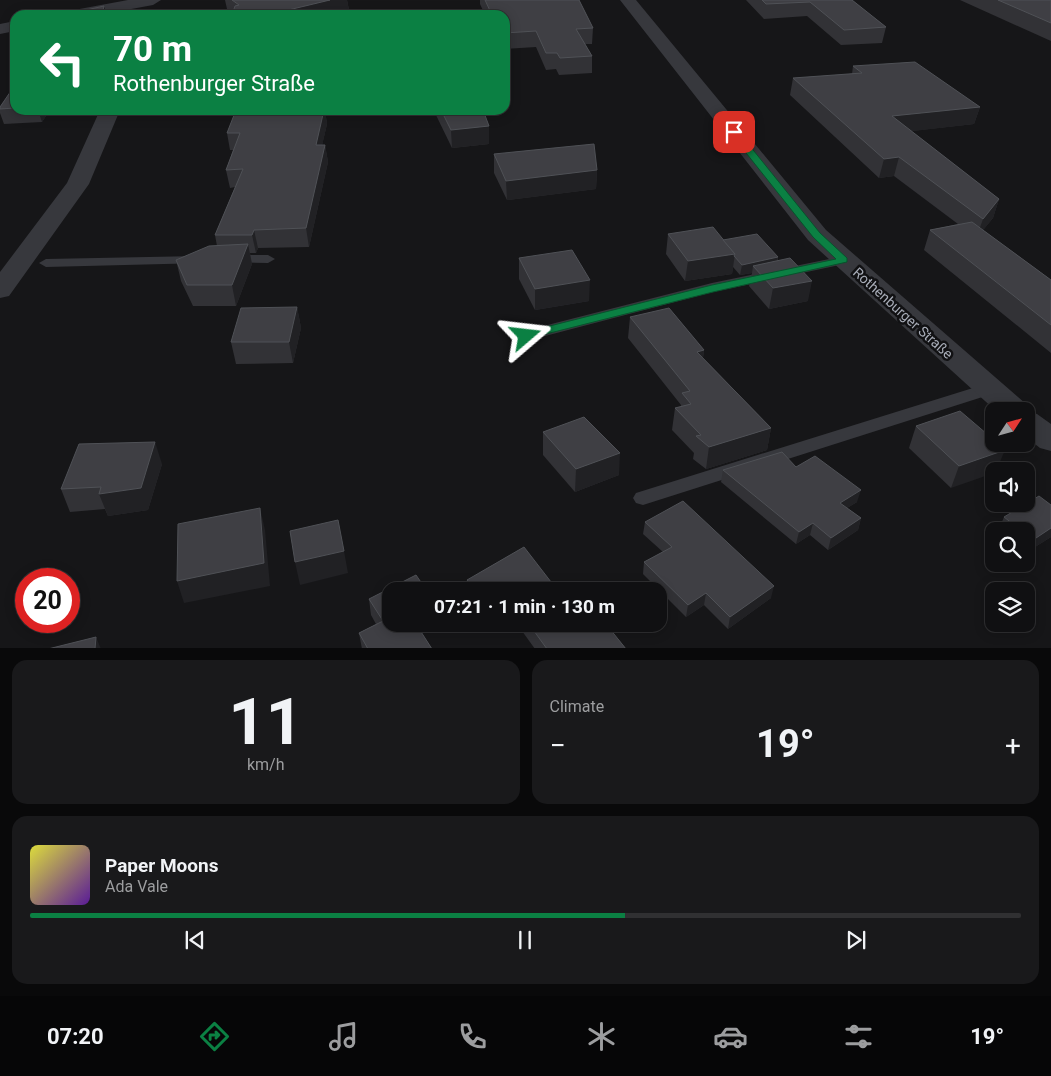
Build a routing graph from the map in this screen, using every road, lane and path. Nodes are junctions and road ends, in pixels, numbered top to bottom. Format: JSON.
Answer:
{"nodes":[{"id":1,"x":153,"y":0,"type":"edge"},
{"id":2,"x":628,"y":0,"type":"edge"},
{"id":3,"x":100,"y":10,"type":"edge"},
{"id":4,"x":108,"y":115,"type":"edge"},
{"id":5,"x":268,"y":259,"type":"dead end"},
{"id":6,"x":844,"y":260,"type":"junction"},
{"id":7,"x":46,"y":263,"type":"dead end"},
{"id":8,"x":0,"y":290,"type":"edge"},
{"id":9,"x":526,"y":336,"type":"dead end"},
{"id":10,"x":989,"y":389,"type":"junction"},
{"id":11,"x":1004,"y":402,"type":"edge"},
{"id":12,"x":1035,"y":427,"type":"edge"},
{"id":13,"x":1051,"y":440,"type":"edge"},
{"id":14,"x":643,"y":498,"type":"dead end"}],
"edges":[{"from":1,"to":3,"type":"street"},
{"from":2,"to":6,"type":"street","name":"Rothenburger Straße"},
{"from":4,"to":8,"type":"street"},
{"from":5,"to":7,"type":"lane"},
{"from":6,"to":9,"type":"lane"},
{"from":6,"to":10,"type":"street","name":"Rothenburger Straße"},
{"from":10,"to":11,"type":"street","name":"Rothenburger Straße"},
{"from":10,"to":14,"type":"lane"},
{"from":12,"to":13,"type":"street"}]}
